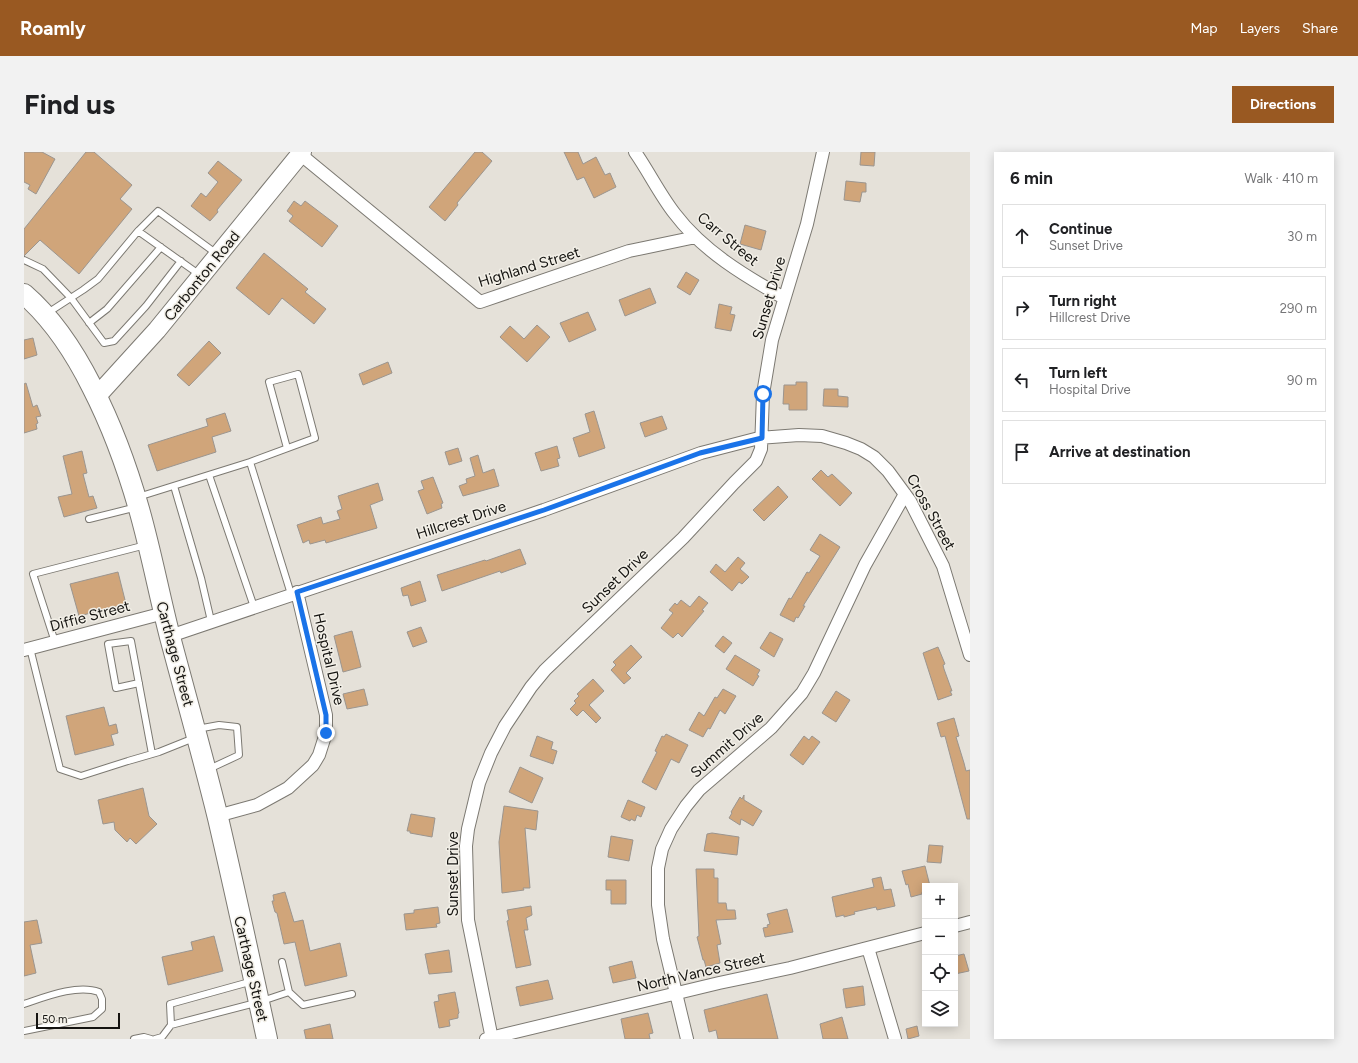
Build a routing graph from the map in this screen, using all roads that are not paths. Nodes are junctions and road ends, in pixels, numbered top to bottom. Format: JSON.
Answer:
{"nodes":[{"id":1,"x":635,"y":152,"type":"edge"},
{"id":2,"x":823,"y":152,"type":"edge"},
{"id":3,"x":301,"y":153,"type":"edge"},
{"id":4,"x":138,"y":231,"type":"junction"},
{"id":5,"x":696,"y":237,"type":"junction"},
{"id":6,"x":161,"y":247,"type":"junction"},
{"id":7,"x":219,"y":256,"type":"junction"},
{"id":8,"x":24,"y":260,"type":"edge"},
{"id":9,"x":181,"y":261,"type":"junction"},
{"id":10,"x":202,"y":276,"type":"junction"},
{"id":11,"x":24,"y":294,"type":"edge"},
{"id":12,"x":71,"y":298,"type":"junction"},
{"id":13,"x":784,"y":298,"type":"junction"},
{"id":14,"x":45,"y":315,"type":"junction"},
{"id":15,"x":89,"y":323,"type":"junction"},
{"id":16,"x":97,"y":396,"type":"junction"},
{"id":17,"x":762,"y":438,"type":"junction"},
{"id":18,"x":287,"y":448,"type":"junction"},
{"id":19,"x":250,"y":462,"type":"junction"},
{"id":20,"x":209,"y":475,"type":"junction"},
{"id":21,"x":174,"y":486,"type":"junction"},
{"id":22,"x":905,"y":494,"type":"junction"},
{"id":23,"x":136,"y":503,"type":"junction"},
{"id":24,"x":89,"y":519,"type":"dead end"},
{"id":25,"x":147,"y":544,"type":"junction"},
{"id":26,"x":294,"y":593,"type":"junction"},
{"id":27,"x":254,"y":607,"type":"junction"},
{"id":28,"x":164,"y":613,"type":"junction"},
{"id":29,"x":212,"y":621,"type":"junction"},
{"id":30,"x":170,"y":636,"type":"junction"},
{"id":31,"x":55,"y":642,"type":"junction"},
{"id":32,"x":27,"y":649,"type":"edge"},
{"id":33,"x":970,"y":655,"type":"edge"},
{"id":34,"x":139,"y":683,"type":"junction"},
{"id":35,"x":196,"y":733,"type":"junction"},
{"id":36,"x":152,"y":754,"type":"junction"},
{"id":37,"x":205,"y":770,"type":"junction"},
{"id":38,"x":217,"y":816,"type":"junction"},
{"id":39,"x":970,"y":922,"type":"edge"},
{"id":40,"x":958,"y":925,"type":"edge"},
{"id":41,"x":922,"y":934,"type":"edge"},
{"id":42,"x":868,"y":948,"type":"junction"},
{"id":43,"x":282,"y":962,"type":"dead end"},
{"id":44,"x":254,"y":981,"type":"junction"},
{"id":45,"x":289,"y":992,"type":"junction"},
{"id":46,"x":352,"y":994,"type":"dead end"},
{"id":47,"x":676,"y":994,"type":"junction"},
{"id":48,"x":259,"y":1002,"type":"junction"},
{"id":49,"x":24,"y":1004,"type":"edge"},
{"id":50,"x":171,"y":1025,"type":"junction"},
{"id":51,"x":24,"y":1031,"type":"edge"},
{"id":52,"x":146,"y":1038,"type":"edge"},
{"id":53,"x":490,"y":1038,"type":"edge"},
{"id":54,"x":134,"y":1039,"type":"edge"},
{"id":55,"x":155,"y":1039,"type":"edge"},
{"id":56,"x":267,"y":1039,"type":"edge"},
{"id":57,"x":687,"y":1039,"type":"edge"},
{"id":58,"x":895,"y":1039,"type":"edge"}],
"edges":[{"from":1,"to":5,"type":"street","name":"Carr Street"},
{"from":2,"to":13,"type":"street","name":"Sunset Drive"},
{"from":3,"to":5,"type":"street","name":"Highland Street"},
{"from":3,"to":7,"type":"street","name":"Carbonton Road"},
{"from":4,"to":6,"type":"lane"},
{"from":4,"to":7,"type":"lane"},
{"from":4,"to":12,"type":"lane"},
{"from":5,"to":13,"type":"street","name":"Carr Street"},
{"from":6,"to":9,"type":"lane"},
{"from":6,"to":15,"type":"lane"},
{"from":7,"to":10,"type":"street","name":"Carbonton Road"},
{"from":8,"to":12,"type":"lane"},
{"from":9,"to":10,"type":"lane"},
{"from":9,"to":15,"type":"lane"},
{"from":10,"to":16,"type":"street","name":"Carbonton Road"},
{"from":11,"to":14,"type":"main road","name":"Carthage Street"},
{"from":12,"to":14,"type":"lane"},
{"from":12,"to":15,"type":"lane"},
{"from":13,"to":17,"type":"street","name":"Sunset Drive"},
{"from":14,"to":16,"type":"main road","name":"Carthage Street"},
{"from":16,"to":23,"type":"main road","name":"Carthage Street"},
{"from":17,"to":22,"type":"street","name":"Cross Street"},
{"from":17,"to":26,"type":"street","name":"Hillcrest Drive"},
{"from":17,"to":53,"type":"street","name":"Sunset Drive"},
{"from":18,"to":18,"type":"lane"},
{"from":18,"to":19,"type":"lane"},
{"from":19,"to":20,"type":"lane"},
{"from":19,"to":26,"type":"lane"},
{"from":20,"to":21,"type":"lane"},
{"from":20,"to":27,"type":"lane"},
{"from":21,"to":23,"type":"lane"},
{"from":21,"to":29,"type":"lane"},
{"from":22,"to":33,"type":"street","name":"Cross Street"},
{"from":22,"to":47,"type":"street","name":"Summit Drive"},
{"from":23,"to":24,"type":"lane"},
{"from":23,"to":25,"type":"main road","name":"Carthage Street"},
{"from":25,"to":28,"type":"main road","name":"Carthage Street"},
{"from":25,"to":31,"type":"lane"},
{"from":26,"to":27,"type":"street","name":"Hillcrest Drive"},
{"from":26,"to":38,"type":"street","name":"Hospital Drive"},
{"from":27,"to":29,"type":"street","name":"Hillcrest Drive"},
{"from":28,"to":30,"type":"main road","name":"Carthage Street"},
{"from":28,"to":31,"type":"street","name":"Diffie Street"},
{"from":29,"to":30,"type":"street","name":"Hillcrest Drive"},
{"from":30,"to":35,"type":"main road","name":"Carthage Street"},
{"from":31,"to":32,"type":"street","name":"Diffie Street"},
{"from":32,"to":36,"type":"lane"},
{"from":34,"to":34,"type":"lane"},
{"from":34,"to":36,"type":"lane"},
{"from":35,"to":36,"type":"lane"},
{"from":35,"to":37,"type":"main road","name":"Carthage Street"},
{"from":35,"to":37,"type":"lane"},
{"from":37,"to":38,"type":"main road","name":"Carthage Street"},
{"from":38,"to":44,"type":"main road","name":"Carthage Street"},
{"from":39,"to":40,"type":"street"},
{"from":41,"to":42,"type":"street","name":"North Vance Street"},
{"from":42,"to":47,"type":"street","name":"North Vance Street"},
{"from":42,"to":58,"type":"street"},
{"from":43,"to":45,"type":"lane"},
{"from":44,"to":48,"type":"main road","name":"Carthage Street"},
{"from":44,"to":50,"type":"lane"},
{"from":45,"to":46,"type":"lane"},
{"from":45,"to":48,"type":"lane"},
{"from":47,"to":53,"type":"street","name":"North Vance Street"},
{"from":47,"to":57,"type":"street","name":"Summit Drive"},
{"from":48,"to":50,"type":"lane"},
{"from":48,"to":56,"type":"main road","name":"Carthage Street"},
{"from":49,"to":51,"type":"lane"},
{"from":50,"to":55,"type":"lane"},
{"from":52,"to":54,"type":"lane"}]}
